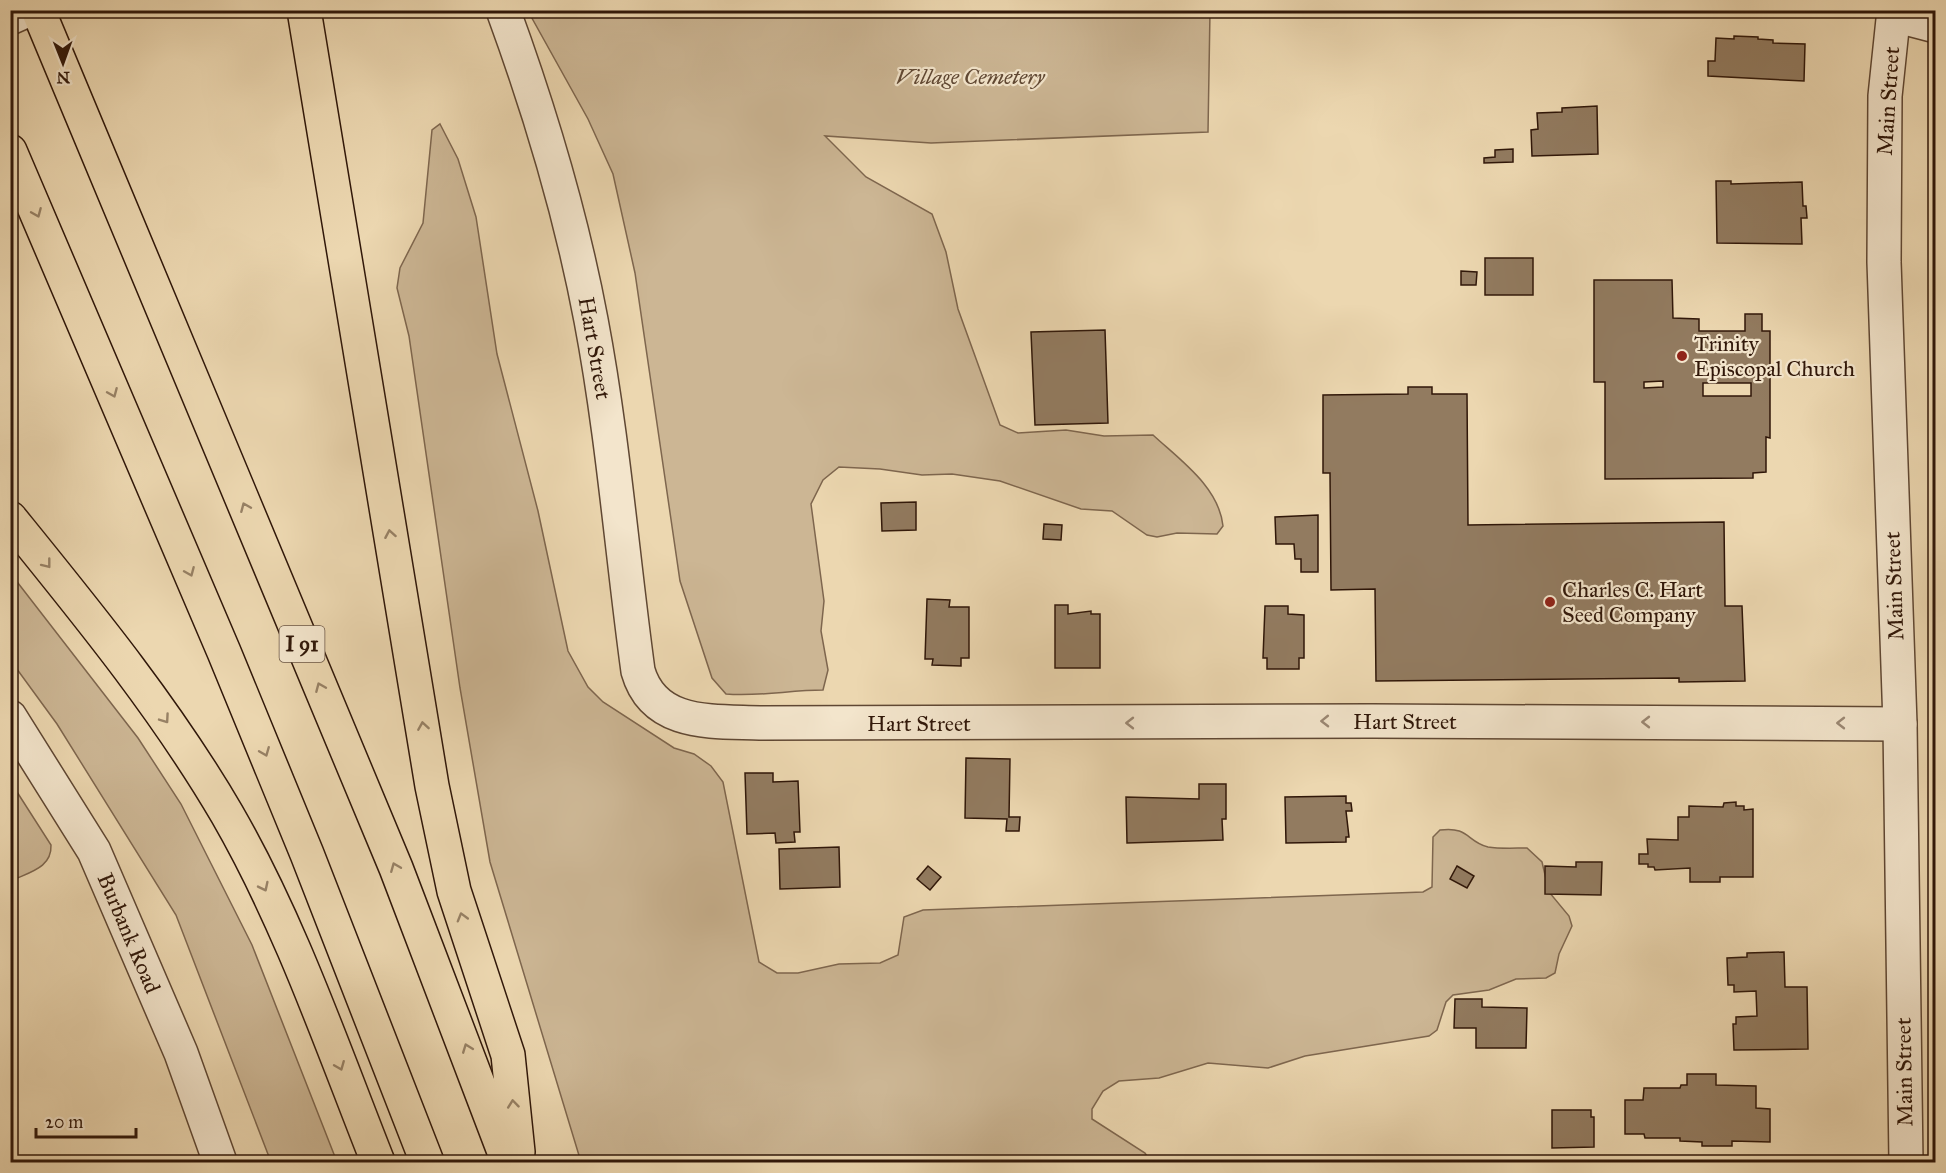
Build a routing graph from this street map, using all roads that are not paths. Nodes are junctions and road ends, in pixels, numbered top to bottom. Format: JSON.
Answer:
{"nodes":[{"id":1,"x":28,"y":10,"type":"edge"},
{"id":2,"x":38,"y":10,"type":"edge"},
{"id":3,"x":304,"y":10,"type":"edge"},
{"id":4,"x":502,"y":10,"type":"edge"},
{"id":5,"x":1894,"y":13,"type":"edge"},
{"id":6,"x":10,"y":18,"type":"edge"},
{"id":7,"x":1935,"y":26,"type":"edge"},
{"id":8,"x":12,"y":155,"type":"edge"},
{"id":9,"x":10,"y":518,"type":"edge"},
{"id":10,"x":10,"y":717,"type":"edge"},
{"id":11,"x":1900,"y":724,"type":"junction"},
{"id":12,"x":220,"y":1162,"type":"edge"},
{"id":13,"x":378,"y":1162,"type":"edge"},
{"id":14,"x":427,"y":1162,"type":"edge"},
{"id":15,"x":508,"y":1162,"type":"edge"},
{"id":16,"x":519,"y":1162,"type":"edge"},
{"id":17,"x":1906,"y":1162,"type":"edge"}],
"edges":[{"from":1,"to":6,"type":"street"},
{"from":15,"to":2,"type":"highway","number":"I 91","one_way":true},
{"from":16,"to":3,"type":"highway","one_way":true},
{"from":11,"to":4,"type":"street","name":"Hart Street","one_way":true},
{"from":5,"to":7,"type":"street"},
{"from":5,"to":11,"type":"street","name":"Main Street"},
{"from":8,"to":14,"type":"highway","one_way":true},
{"from":9,"to":13,"type":"highway","one_way":true},
{"from":10,"to":12,"type":"street","name":"Burbank Road"},
{"from":11,"to":17,"type":"street","name":"Main Street"}]}
